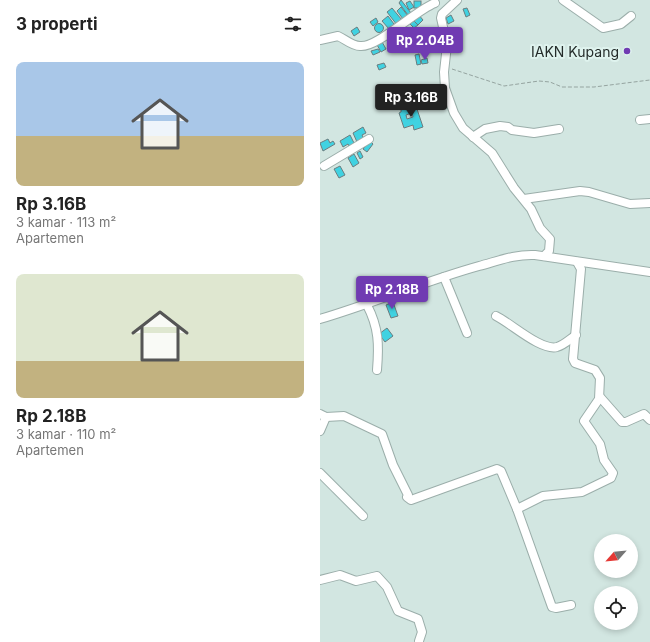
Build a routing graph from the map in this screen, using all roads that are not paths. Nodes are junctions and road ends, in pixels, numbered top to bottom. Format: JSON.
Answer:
{"nodes":[{"id":1,"x":457,"y":0,"type":"edge"},
{"id":2,"x":563,"y":0,"type":"edge"},
{"id":3,"x":434,"y":2,"type":"edge"},
{"id":4,"x":442,"y":14,"type":"junction"},
{"id":5,"x":631,"y":16,"type":"dead end"},
{"id":6,"x":320,"y":40,"type":"edge"},
{"id":7,"x":650,"y":119,"type":"edge"},
{"id":8,"x":640,"y":120,"type":"dead end"},
{"id":9,"x":559,"y":129,"type":"dead end"},
{"id":10,"x":473,"y":137,"type":"junction"},
{"id":11,"x":369,"y":139,"type":"dead end"},
{"id":12,"x":321,"y":164,"type":"edge"},
{"id":13,"x":524,"y":199,"type":"junction"},
{"id":14,"x":650,"y":203,"type":"edge"},
{"id":15,"x":544,"y":256,"type":"junction"},
{"id":16,"x":577,"y":262,"type":"junction"},
{"id":17,"x":650,"y":272,"type":"edge"},
{"id":18,"x":444,"y":277,"type":"junction"},
{"id":19,"x":367,"y":305,"type":"junction"},
{"id":20,"x":496,"y":316,"type":"dead end"},
{"id":21,"x":320,"y":319,"type":"edge"},
{"id":22,"x":466,"y":333,"type":"dead end"},
{"id":23,"x":576,"y":335,"type":"junction"},
{"id":24,"x":377,"y":370,"type":"dead end"},
{"id":25,"x":600,"y":397,"type":"junction"},
{"id":26,"x":323,"y":416,"type":"edge"},
{"id":27,"x":650,"y":420,"type":"edge"},
{"id":28,"x":320,"y":431,"type":"edge"},
{"id":29,"x":320,"y":473,"type":"edge"},
{"id":30,"x":517,"y":509,"type":"junction"},
{"id":31,"x":363,"y":516,"type":"dead end"},
{"id":32,"x":320,"y":580,"type":"edge"},
{"id":33,"x":571,"y":605,"type":"dead end"},
{"id":34,"x":419,"y":641,"type":"dead end"}],
"edges":[{"from":1,"to":4,"type":"street"},
{"from":2,"to":5,"type":"street"},
{"from":3,"to":4,"type":"street"},
{"from":3,"to":6,"type":"street"},
{"from":4,"to":10,"type":"street"},
{"from":7,"to":8,"type":"street"},
{"from":9,"to":10,"type":"street"},
{"from":10,"to":13,"type":"street"},
{"from":11,"to":12,"type":"street"},
{"from":13,"to":14,"type":"street"},
{"from":13,"to":15,"type":"street"},
{"from":15,"to":16,"type":"street"},
{"from":15,"to":18,"type":"street"},
{"from":16,"to":17,"type":"street"},
{"from":16,"to":23,"type":"street"},
{"from":18,"to":19,"type":"street"},
{"from":18,"to":22,"type":"street"},
{"from":19,"to":21,"type":"street"},
{"from":19,"to":24,"type":"street"},
{"from":20,"to":23,"type":"street"},
{"from":23,"to":25,"type":"street"},
{"from":25,"to":27,"type":"street"},
{"from":25,"to":30,"type":"street"},
{"from":26,"to":28,"type":"street"},
{"from":26,"to":30,"type":"street"},
{"from":29,"to":31,"type":"street"},
{"from":30,"to":33,"type":"street"},
{"from":32,"to":34,"type":"street"}]}
